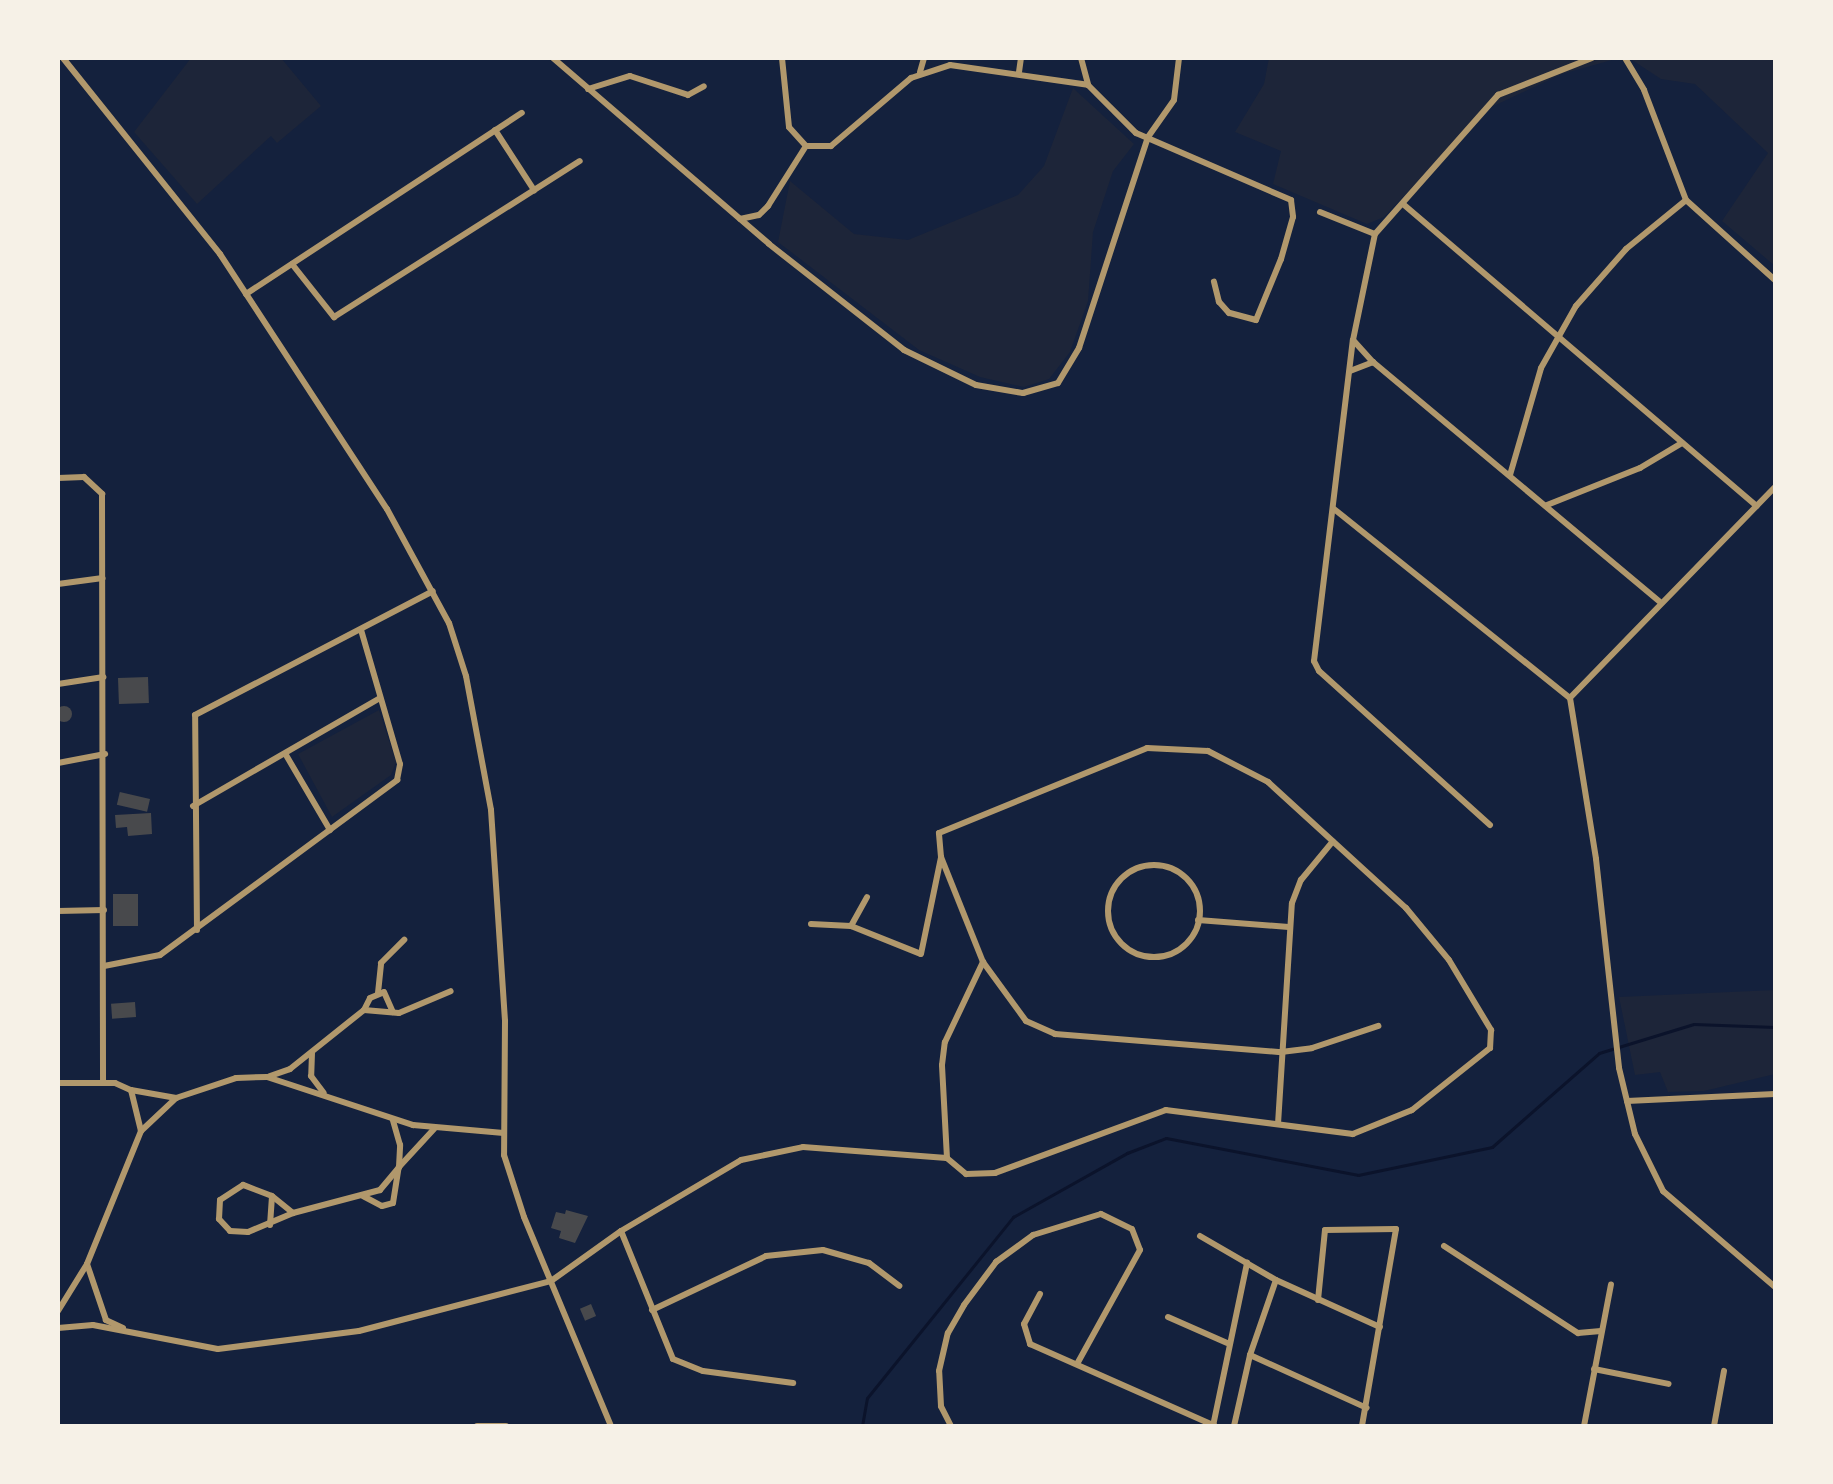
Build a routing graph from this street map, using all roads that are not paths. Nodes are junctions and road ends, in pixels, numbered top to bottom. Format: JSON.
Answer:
{"nodes":[{"id":1,"x":63,"y":58,"type":"edge"},
{"id":2,"x":553,"y":58,"type":"edge"},
{"id":3,"x":782,"y":58,"type":"edge"},
{"id":4,"x":924,"y":58,"type":"edge"},
{"id":5,"x":944,"y":58,"type":"edge"},
{"id":6,"x":1021,"y":58,"type":"edge"},
{"id":7,"x":1081,"y":58,"type":"edge"},
{"id":8,"x":1179,"y":58,"type":"edge"},
{"id":9,"x":1592,"y":58,"type":"edge"},
{"id":10,"x":1625,"y":58,"type":"edge"},
{"id":11,"x":950,"y":65,"type":"junction"},
{"id":12,"x":920,"y":72,"type":"junction"},
{"id":13,"x":1019,"y":72,"type":"junction"},
{"id":14,"x":1088,"y":85,"type":"junction"},
{"id":15,"x":704,"y":86,"type":"dead end"},
{"id":16,"x":588,"y":89,"type":"junction"},
{"id":17,"x":522,"y":113,"type":"dead end"},
{"id":18,"x":495,"y":130,"type":"junction"},
{"id":19,"x":1148,"y":137,"type":"junction"},
{"id":20,"x":806,"y":146,"type":"junction"},
{"id":21,"x":580,"y":161,"type":"dead end"},
{"id":22,"x":534,"y":190,"type":"junction"},
{"id":23,"x":1686,"y":200,"type":"junction"},
{"id":24,"x":1403,"y":204,"type":"junction"},
{"id":25,"x":1320,"y":212,"type":"dead end"},
{"id":26,"x":740,"y":219,"type":"junction"},
{"id":27,"x":1375,"y":234,"type":"junction"},
{"id":28,"x":292,"y":264,"type":"junction"},
{"id":29,"x":1775,"y":280,"type":"edge"},
{"id":30,"x":1214,"y":282,"type":"dead end"},
{"id":31,"x":246,"y":294,"type":"junction"},
{"id":32,"x":1557,"y":336,"type":"junction"},
{"id":33,"x":1353,"y":340,"type":"junction"},
{"id":34,"x":1373,"y":362,"type":"junction"},
{"id":35,"x":1350,"y":372,"type":"junction"},
{"id":36,"x":1682,"y":443,"type":"junction"},
{"id":37,"x":1510,"y":475,"type":"junction"},
{"id":38,"x":58,"y":478,"type":"edge"},
{"id":39,"x":1775,"y":487,"type":"edge"},
{"id":40,"x":1547,"y":505,"type":"junction"},
{"id":41,"x":1756,"y":506,"type":"junction"},
{"id":42,"x":1334,"y":509,"type":"junction"},
{"id":43,"x":103,"y":578,"type":"junction"},
{"id":44,"x":58,"y":584,"type":"edge"},
{"id":45,"x":433,"y":591,"type":"junction"},
{"id":46,"x":1659,"y":601,"type":"junction"},
{"id":47,"x":361,"y":630,"type":"junction"},
{"id":48,"x":103,"y":677,"type":"junction"},
{"id":49,"x":58,"y":684,"type":"edge"},
{"id":50,"x":380,"y":698,"type":"junction"},
{"id":51,"x":1570,"y":698,"type":"junction"},
{"id":52,"x":105,"y":754,"type":"junction"},
{"id":53,"x":286,"y":755,"type":"junction"},
{"id":54,"x":58,"y":763,"type":"edge"},
{"id":55,"x":192,"y":806,"type":"junction"},
{"id":56,"x":1490,"y":825,"type":"dead end"},
{"id":57,"x":330,"y":830,"type":"junction"},
{"id":58,"x":1333,"y":841,"type":"junction"},
{"id":59,"x":941,"y":857,"type":"junction"},
{"id":60,"x":867,"y":897,"type":"dead end"},
{"id":61,"x":104,"y":910,"type":"junction"},
{"id":62,"x":58,"y":911,"type":"edge"},
{"id":63,"x":1198,"y":920,"type":"junction"},
{"id":64,"x":811,"y":924,"type":"dead end"},
{"id":65,"x":851,"y":926,"type":"junction"},
{"id":66,"x":1289,"y":927,"type":"junction"},
{"id":67,"x":197,"y":930,"type":"junction"},
{"id":68,"x":404,"y":940,"type":"dead end"},
{"id":69,"x":983,"y":962,"type":"junction"},
{"id":70,"x":104,"y":966,"type":"junction"},
{"id":71,"x":451,"y":991,"type":"dead end"},
{"id":72,"x":378,"y":993,"type":"junction"},
{"id":73,"x":364,"y":1010,"type":"junction"},
{"id":74,"x":393,"y":1012,"type":"junction"},
{"id":75,"x":1378,"y":1026,"type":"dead end"},
{"id":76,"x":1281,"y":1052,"type":"junction"},
{"id":77,"x":312,"y":1053,"type":"junction"},
{"id":78,"x":267,"y":1077,"type":"junction"},
{"id":79,"x":58,"y":1083,"type":"edge"},
{"id":80,"x":103,"y":1083,"type":"junction"},
{"id":81,"x":131,"y":1090,"type":"junction"},
{"id":82,"x":324,"y":1093,"type":"junction"},
{"id":83,"x":1775,"y":1094,"type":"edge"},
{"id":84,"x":176,"y":1098,"type":"junction"},
{"id":85,"x":1627,"y":1101,"type":"junction"},
{"id":86,"x":393,"y":1120,"type":"junction"},
{"id":87,"x":1278,"y":1124,"type":"junction"},
{"id":88,"x":434,"y":1129,"type":"junction"},
{"id":89,"x":141,"y":1131,"type":"junction"},
{"id":90,"x":504,"y":1133,"type":"junction"},
{"id":91,"x":947,"y":1158,"type":"junction"},
{"id":92,"x":399,"y":1167,"type":"junction"},
{"id":93,"x":272,"y":1196,"type":"junction"},
{"id":94,"x":363,"y":1196,"type":"junction"},
{"id":95,"x":293,"y":1213,"type":"junction"},
{"id":96,"x":270,"y":1225,"type":"junction"},
{"id":97,"x":621,"y":1231,"type":"junction"},
{"id":98,"x":1200,"y":1236,"type":"dead end"},
{"id":99,"x":1444,"y":1246,"type":"dead end"},
{"id":100,"x":1247,"y":1263,"type":"junction"},
{"id":101,"x":87,"y":1264,"type":"junction"},
{"id":102,"x":1276,"y":1280,"type":"junction"},
{"id":103,"x":551,"y":1281,"type":"junction"},
{"id":104,"x":1611,"y":1285,"type":"dead end"},
{"id":105,"x":899,"y":1286,"type":"dead end"},
{"id":106,"x":1775,"y":1287,"type":"edge"},
{"id":107,"x":58,"y":1294,"type":"edge"},
{"id":108,"x":1040,"y":1294,"type":"dead end"},
{"id":109,"x":67,"y":1299,"type":"junction"},
{"id":110,"x":1318,"y":1300,"type":"junction"},
{"id":111,"x":652,"y":1310,"type":"junction"},
{"id":112,"x":58,"y":1311,"type":"edge"},
{"id":113,"x":1168,"y":1317,"type":"dead end"},
{"id":114,"x":1380,"y":1327,"type":"junction"},
{"id":115,"x":58,"y":1328,"type":"edge"},
{"id":116,"x":1601,"y":1331,"type":"junction"},
{"id":117,"x":130,"y":1332,"type":"junction"},
{"id":118,"x":1227,"y":1343,"type":"junction"},
{"id":119,"x":1250,"y":1355,"type":"junction"},
{"id":120,"x":1077,"y":1364,"type":"junction"},
{"id":121,"x":1594,"y":1369,"type":"junction"},
{"id":122,"x":1724,"y":1371,"type":"dead end"},
{"id":123,"x":793,"y":1383,"type":"dead end"},
{"id":124,"x":1669,"y":1384,"type":"dead end"},
{"id":125,"x":1367,"y":1408,"type":"junction"},
{"id":126,"x":477,"y":1426,"type":"edge"},
{"id":127,"x":506,"y":1426,"type":"edge"},
{"id":128,"x":611,"y":1426,"type":"edge"},
{"id":129,"x":951,"y":1426,"type":"edge"},
{"id":130,"x":1214,"y":1426,"type":"edge"},
{"id":131,"x":1234,"y":1426,"type":"edge"},
{"id":132,"x":1362,"y":1426,"type":"edge"},
{"id":133,"x":1584,"y":1426,"type":"edge"},
{"id":134,"x":1714,"y":1426,"type":"edge"}],
"edges":[{"from":1,"to":31,"type":"street"},
{"from":2,"to":16,"type":"street"},
{"from":3,"to":20,"type":"street"},
{"from":4,"to":12,"type":"street"},
{"from":5,"to":11,"type":"street"},
{"from":6,"to":13,"type":"street"},
{"from":7,"to":14,"type":"street"},
{"from":8,"to":19,"type":"street"},
{"from":9,"to":24,"type":"street"},
{"from":10,"to":23,"type":"street"},
{"from":11,"to":12,"type":"street"},
{"from":11,"to":13,"type":"street"},
{"from":12,"to":20,"type":"street"},
{"from":13,"to":14,"type":"street"},
{"from":14,"to":19,"type":"street"},
{"from":15,"to":16,"type":"street"},
{"from":16,"to":26,"type":"street"},
{"from":17,"to":18,"type":"street"},
{"from":18,"to":22,"type":"street"},
{"from":18,"to":28,"type":"street"},
{"from":19,"to":26,"type":"street"},
{"from":19,"to":30,"type":"street"},
{"from":20,"to":26,"type":"street"},
{"from":21,"to":22,"type":"street"},
{"from":22,"to":28,"type":"street"},
{"from":23,"to":29,"type":"street"},
{"from":23,"to":32,"type":"street"},
{"from":24,"to":27,"type":"street"},
{"from":24,"to":32,"type":"street"},
{"from":25,"to":27,"type":"street"},
{"from":27,"to":33,"type":"street"},
{"from":28,"to":31,"type":"street"},
{"from":31,"to":45,"type":"street"},
{"from":32,"to":36,"type":"street"},
{"from":32,"to":37,"type":"street"},
{"from":33,"to":34,"type":"street"},
{"from":33,"to":35,"type":"street"},
{"from":34,"to":35,"type":"street"},
{"from":34,"to":37,"type":"street"},
{"from":35,"to":42,"type":"street"},
{"from":36,"to":40,"type":"street"},
{"from":36,"to":41,"type":"street"},
{"from":37,"to":40,"type":"street"},
{"from":38,"to":43,"type":"street"},
{"from":39,"to":41,"type":"street"},
{"from":40,"to":46,"type":"street"},
{"from":41,"to":46,"type":"street"},
{"from":42,"to":51,"type":"street"},
{"from":42,"to":56,"type":"street"},
{"from":43,"to":44,"type":"street"},
{"from":43,"to":48,"type":"street"},
{"from":45,"to":47,"type":"street"},
{"from":45,"to":90,"type":"street"},
{"from":46,"to":51,"type":"street"},
{"from":47,"to":50,"type":"street"},
{"from":47,"to":55,"type":"street"},
{"from":48,"to":49,"type":"street"},
{"from":48,"to":52,"type":"street"},
{"from":50,"to":53,"type":"street"},
{"from":50,"to":57,"type":"street"},
{"from":51,"to":85,"type":"street"},
{"from":52,"to":54,"type":"street"},
{"from":52,"to":61,"type":"street"},
{"from":53,"to":55,"type":"street"},
{"from":53,"to":57,"type":"street"},
{"from":55,"to":67,"type":"street"},
{"from":57,"to":67,"type":"street"},
{"from":58,"to":59,"type":"street"},
{"from":58,"to":66,"type":"street"},
{"from":58,"to":87,"type":"street"},
{"from":59,"to":65,"type":"street"},
{"from":59,"to":69,"type":"street"},
{"from":60,"to":65,"type":"street"},
{"from":61,"to":62,"type":"street"},
{"from":61,"to":70,"type":"street"},
{"from":63,"to":63,"type":"street"},
{"from":63,"to":66,"type":"street"},
{"from":64,"to":65,"type":"street"},
{"from":66,"to":76,"type":"street"},
{"from":67,"to":70,"type":"street"},
{"from":68,"to":72,"type":"street"},
{"from":69,"to":76,"type":"street"},
{"from":69,"to":91,"type":"street"},
{"from":70,"to":80,"type":"street"},
{"from":71,"to":74,"type":"street"},
{"from":72,"to":73,"type":"street"},
{"from":72,"to":74,"type":"street"},
{"from":73,"to":74,"type":"street"},
{"from":73,"to":77,"type":"street"},
{"from":75,"to":76,"type":"street"},
{"from":76,"to":87,"type":"street"},
{"from":77,"to":78,"type":"street"},
{"from":77,"to":82,"type":"street"},
{"from":78,"to":82,"type":"street"},
{"from":78,"to":84,"type":"street"},
{"from":79,"to":80,"type":"street"},
{"from":80,"to":81,"type":"street"},
{"from":81,"to":84,"type":"street"},
{"from":81,"to":89,"type":"street"},
{"from":82,"to":86,"type":"street"},
{"from":83,"to":85,"type":"street"},
{"from":84,"to":89,"type":"street"},
{"from":85,"to":106,"type":"street"},
{"from":86,"to":88,"type":"street"},
{"from":86,"to":92,"type":"street"},
{"from":87,"to":91,"type":"street"},
{"from":88,"to":90,"type":"street"},
{"from":88,"to":92,"type":"street"},
{"from":89,"to":101,"type":"street"},
{"from":90,"to":103,"type":"street"},
{"from":91,"to":97,"type":"street"},
{"from":92,"to":94,"type":"street"},
{"from":92,"to":94,"type":"street"},
{"from":93,"to":95,"type":"street"},
{"from":93,"to":96,"type":"street"},
{"from":93,"to":96,"type":"street"},
{"from":94,"to":95,"type":"street"},
{"from":95,"to":96,"type":"street"},
{"from":97,"to":103,"type":"street"},
{"from":97,"to":111,"type":"street"},
{"from":98,"to":100,"type":"street"},
{"from":99,"to":116,"type":"street"},
{"from":100,"to":102,"type":"street"},
{"from":100,"to":118,"type":"street"},
{"from":101,"to":109,"type":"street"},
{"from":101,"to":117,"type":"street"},
{"from":102,"to":110,"type":"street"},
{"from":102,"to":119,"type":"street"},
{"from":103,"to":117,"type":"street"},
{"from":103,"to":128,"type":"street"},
{"from":104,"to":116,"type":"street"},
{"from":105,"to":111,"type":"street"},
{"from":107,"to":109,"type":"street"},
{"from":108,"to":120,"type":"street"},
{"from":109,"to":112,"type":"street"},
{"from":110,"to":114,"type":"street"},
{"from":110,"to":114,"type":"street"},
{"from":111,"to":123,"type":"street"},
{"from":113,"to":118,"type":"street"},
{"from":114,"to":125,"type":"street"},
{"from":115,"to":117,"type":"street"},
{"from":116,"to":121,"type":"street"},
{"from":118,"to":130,"type":"street"},
{"from":119,"to":125,"type":"street"},
{"from":119,"to":131,"type":"street"},
{"from":120,"to":129,"type":"street"},
{"from":120,"to":130,"type":"street"},
{"from":121,"to":124,"type":"street"},
{"from":121,"to":133,"type":"street"},
{"from":122,"to":134,"type":"street"},
{"from":125,"to":132,"type":"street"},
{"from":126,"to":127,"type":"street"}]}
